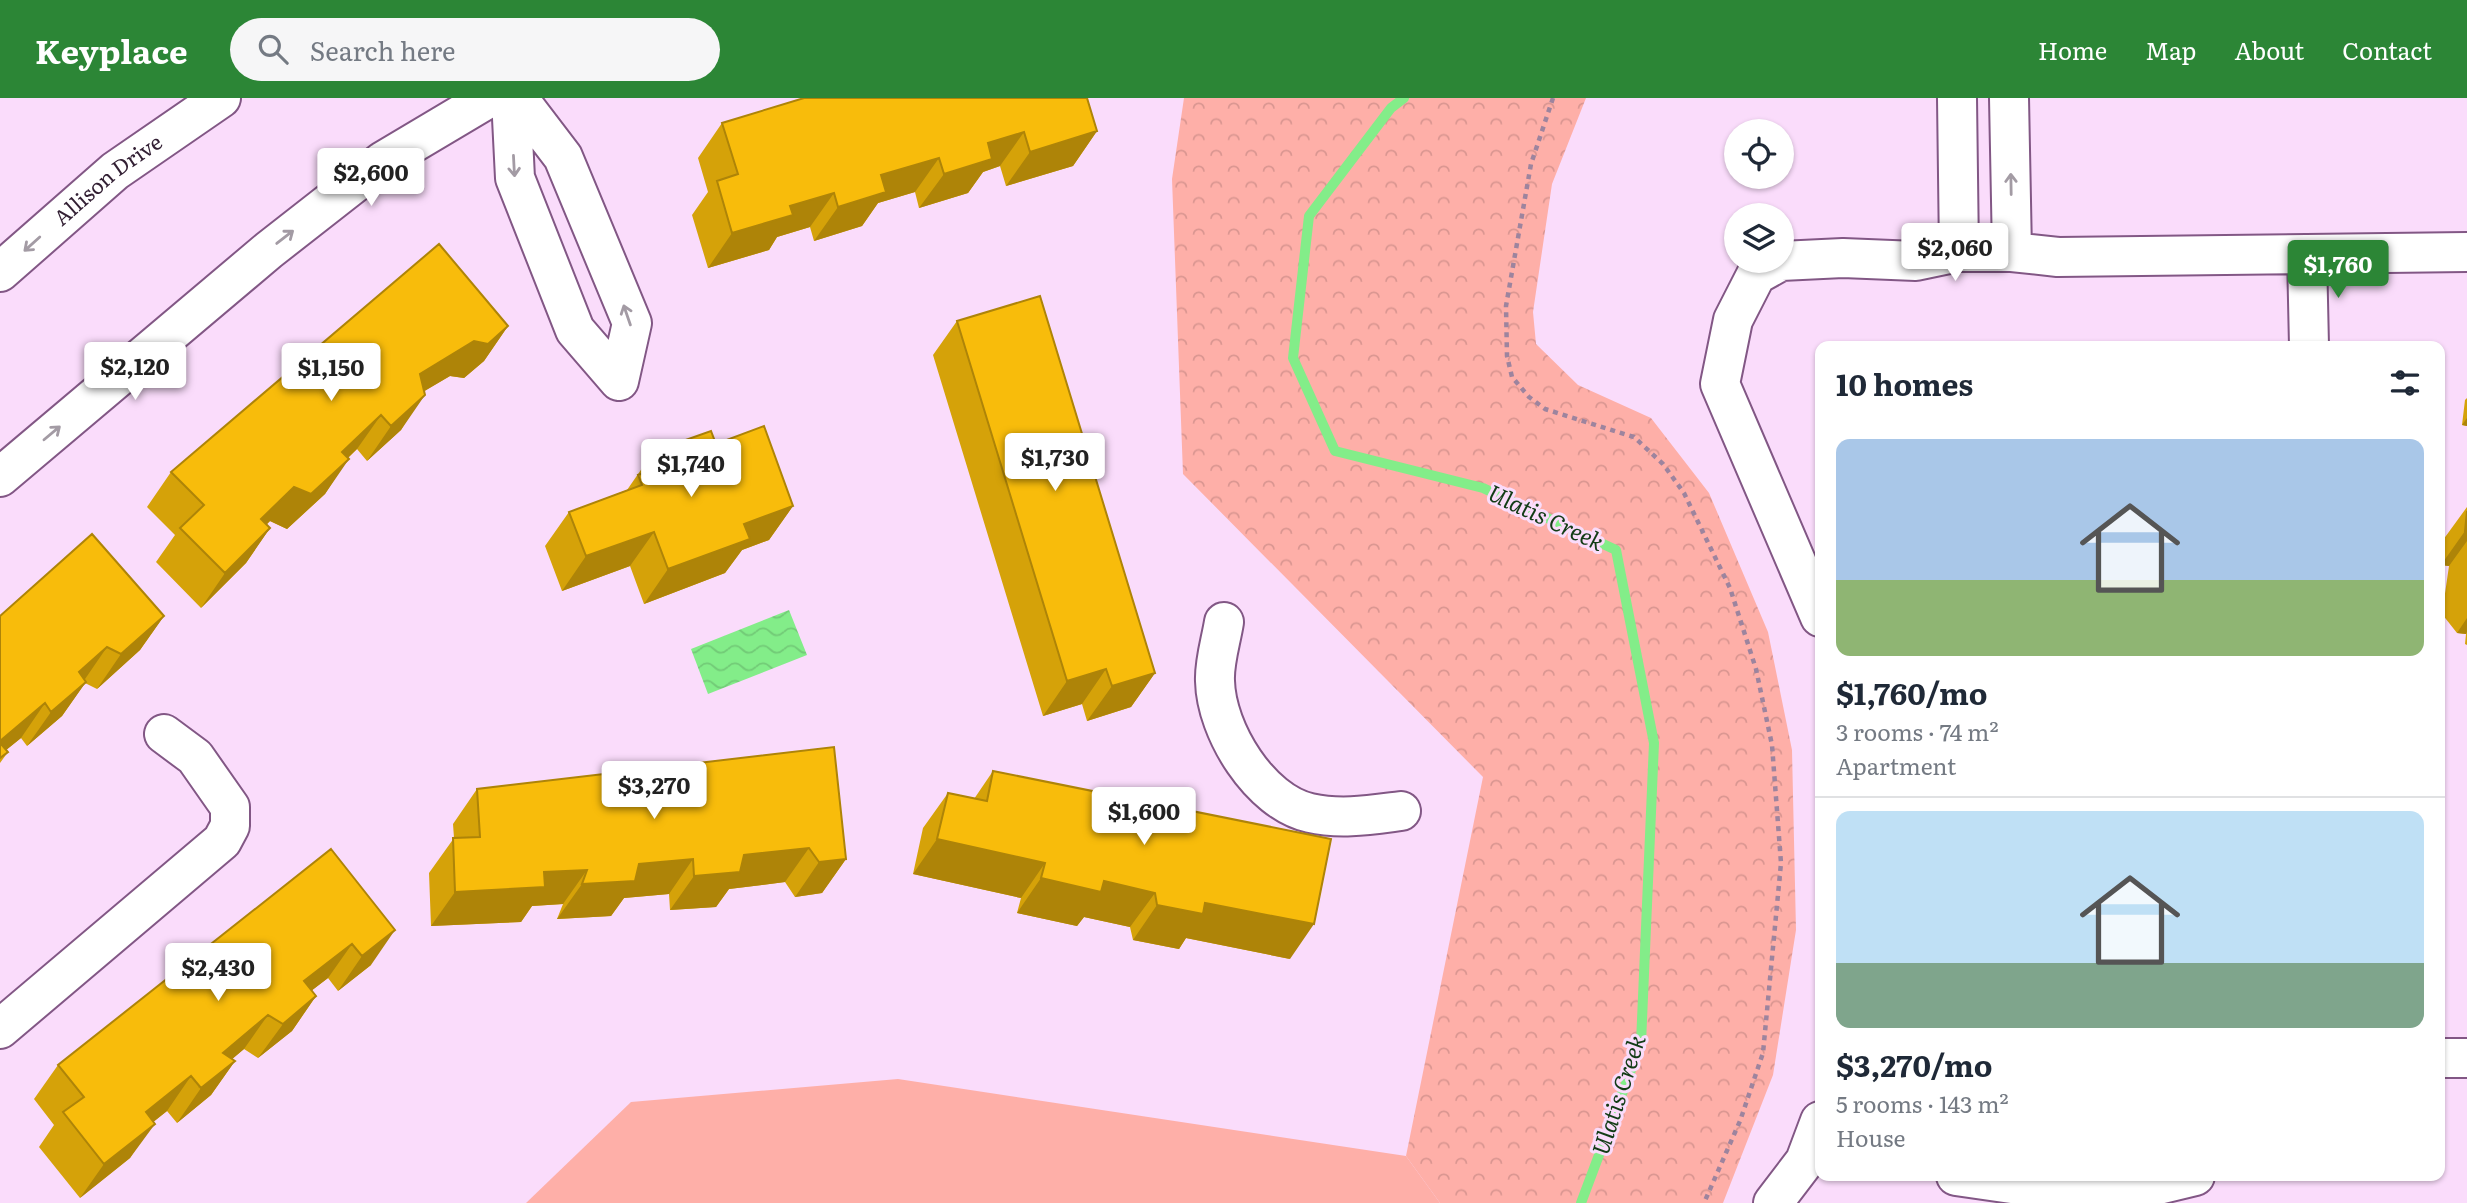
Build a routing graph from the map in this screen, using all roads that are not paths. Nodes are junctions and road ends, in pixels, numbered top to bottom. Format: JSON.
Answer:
{"nodes":[{"id":1,"x":221,"y":98,"type":"edge"},
{"id":2,"x":489,"y":98,"type":"edge"},
{"id":3,"x":511,"y":98,"type":"edge"},
{"id":4,"x":518,"y":98,"type":"edge"},
{"id":5,"x":1957,"y":98,"type":"edge"},
{"id":6,"x":2010,"y":98,"type":"edge"},
{"id":7,"x":2467,"y":252,"type":"edge"},
{"id":8,"x":1959,"y":253,"type":"junction"},
{"id":9,"x":2012,"y":253,"type":"junction"},
{"id":10,"x":2307,"y":255,"type":"junction"},
{"id":11,"x":0,"y":272,"type":"edge"},
{"id":12,"x":2309,"y":341,"type":"edge"},
{"id":13,"x":0,"y":478,"type":"edge"},
{"id":14,"x":1815,"y":605,"type":"edge"},
{"id":15,"x":1224,"y":622,"type":"dead end"},
{"id":16,"x":164,"y":734,"type":"dead end"},
{"id":17,"x":1401,"y":811,"type":"dead end"},
{"id":18,"x":0,"y":1029,"type":"edge"},
{"id":19,"x":2445,"y":1058,"type":"edge"},
{"id":20,"x":2467,"y":1058,"type":"edge"},
{"id":21,"x":1815,"y":1134,"type":"edge"},
{"id":22,"x":1991,"y":1181,"type":"edge"},
{"id":23,"x":2174,"y":1181,"type":"edge"},
{"id":24,"x":1773,"y":1203,"type":"edge"}],
"edges":[{"from":1,"to":11,"type":"street","name":"Allison Drive","one_way":true},
{"from":13,"to":2,"type":"street","one_way":true},
{"from":3,"to":4,"type":"street","one_way":true},
{"from":5,"to":8,"type":"street"},
{"from":9,"to":6,"type":"street","one_way":true},
{"from":7,"to":10,"type":"street"},
{"from":8,"to":9,"type":"street"},
{"from":8,"to":14,"type":"street"},
{"from":9,"to":10,"type":"street"},
{"from":10,"to":12,"type":"street"},
{"from":15,"to":17,"type":"street"},
{"from":16,"to":18,"type":"street"},
{"from":19,"to":20,"type":"street"},
{"from":21,"to":24,"type":"street"},
{"from":22,"to":23,"type":"street"}]}
